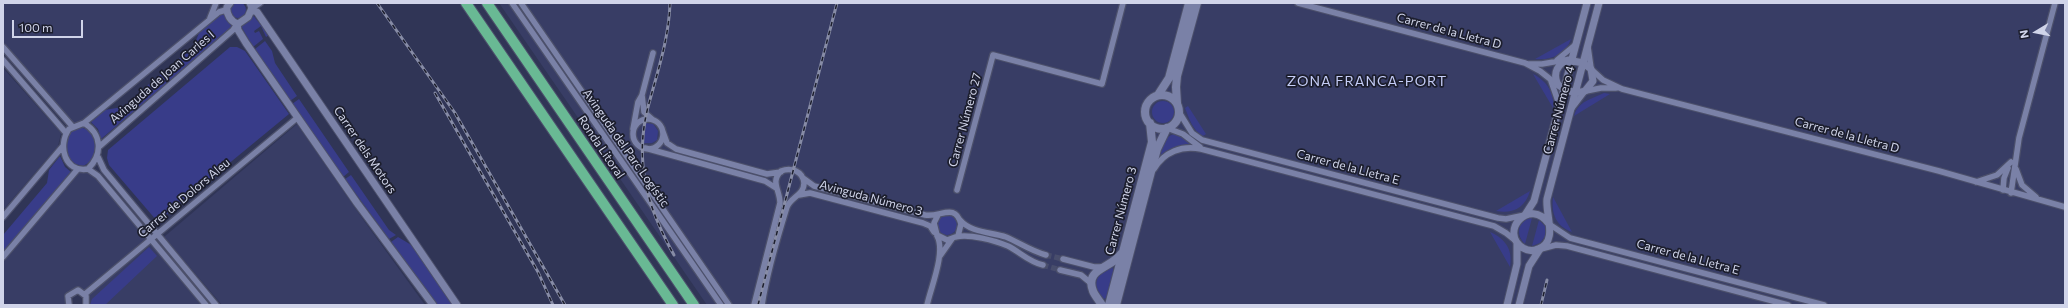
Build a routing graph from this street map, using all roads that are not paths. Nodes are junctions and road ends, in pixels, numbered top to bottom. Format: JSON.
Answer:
{"nodes":[{"id":1,"x":216,"y":3,"type":"edge"},
{"id":2,"x":220,"y":3,"type":"edge"},
{"id":3,"x":260,"y":3,"type":"edge"},
{"id":4,"x":466,"y":3,"type":"edge"},
{"id":5,"x":487,"y":3,"type":"edge"},
{"id":6,"x":512,"y":3,"type":"edge"},
{"id":7,"x":522,"y":3,"type":"edge"},
{"id":8,"x":1123,"y":3,"type":"edge"},
{"id":9,"x":1189,"y":3,"type":"edge"},
{"id":10,"x":1197,"y":3,"type":"edge"},
{"id":11,"x":1298,"y":3,"type":"edge"},
{"id":12,"x":1587,"y":3,"type":"edge"},
{"id":13,"x":1599,"y":3,"type":"edge"},
{"id":14,"x":2055,"y":3,"type":"edge"},
{"id":15,"x":228,"y":7,"type":"edge"},
{"id":16,"x":251,"y":7,"type":"edge"},
{"id":17,"x":206,"y":23,"type":"junction"},
{"id":18,"x":237,"y":24,"type":"junction"},
{"id":19,"x":1588,"y":44,"type":"junction"},
{"id":20,"x":3,"y":47,"type":"edge"},
{"id":21,"x":653,"y":53,"type":"dead end"},
{"id":22,"x":3,"y":60,"type":"edge"},
{"id":23,"x":1563,"y":60,"type":"junction"},
{"id":24,"x":1525,"y":63,"type":"junction"},
{"id":25,"x":1583,"y":63,"type":"junction"},
{"id":26,"x":1591,"y":69,"type":"junction"},
{"id":27,"x":1556,"y":83,"type":"junction"},
{"id":28,"x":1622,"y":89,"type":"junction"},
{"id":29,"x":1586,"y":91,"type":"junction"},
{"id":30,"x":1575,"y":92,"type":"junction"},
{"id":31,"x":642,"y":95,"type":"junction"},
{"id":32,"x":1158,"y":95,"type":"junction"},
{"id":33,"x":1177,"y":104,"type":"junction"},
{"id":34,"x":1571,"y":109,"type":"junction"},
{"id":35,"x":1179,"y":112,"type":"junction"},
{"id":36,"x":297,"y":118,"type":"junction"},
{"id":37,"x":653,"y":119,"type":"junction"},
{"id":38,"x":84,"y":123,"type":"junction"},
{"id":39,"x":1150,"y":123,"type":"junction"},
{"id":40,"x":72,"y":126,"type":"junction"},
{"id":41,"x":1167,"y":128,"type":"junction"},
{"id":42,"x":663,"y":132,"type":"junction"},
{"id":43,"x":66,"y":133,"type":"junction"},
{"id":44,"x":633,"y":134,"type":"junction"},
{"id":45,"x":63,"y":146,"type":"junction"},
{"id":46,"x":100,"y":146,"type":"junction"},
{"id":47,"x":645,"y":148,"type":"junction"},
{"id":48,"x":1206,"y":150,"type":"junction"},
{"id":49,"x":98,"y":157,"type":"junction"},
{"id":50,"x":2012,"y":163,"type":"junction"},
{"id":51,"x":88,"y":168,"type":"junction"},
{"id":52,"x":77,"y":170,"type":"junction"},
{"id":53,"x":782,"y":172,"type":"junction"},
{"id":54,"x":1150,"y":176,"type":"junction"},
{"id":55,"x":802,"y":178,"type":"junction"},
{"id":56,"x":1975,"y":182,"type":"junction"},
{"id":57,"x":777,"y":190,"type":"junction"},
{"id":58,"x":957,"y":190,"type":"dead end"},
{"id":59,"x":2003,"y":190,"type":"junction"},
{"id":60,"x":2011,"y":192,"type":"junction"},
{"id":61,"x":796,"y":196,"type":"junction"},
{"id":62,"x":2039,"y":200,"type":"junction"},
{"id":63,"x":2065,"y":207,"type":"edge"},
{"id":64,"x":938,"y":215,"type":"junction"},
{"id":65,"x":1525,"y":215,"type":"junction"},
{"id":66,"x":3,"y":217,"type":"edge"},
{"id":67,"x":960,"y":219,"type":"junction"},
{"id":68,"x":1549,"y":224,"type":"junction"},
{"id":69,"x":936,"y":233,"type":"junction"},
{"id":70,"x":157,"y":234,"type":"junction"},
{"id":71,"x":152,"y":238,"type":"junction"},
{"id":72,"x":953,"y":239,"type":"junction"},
{"id":73,"x":1517,"y":243,"type":"junction"},
{"id":74,"x":1540,"y":249,"type":"junction"},
{"id":75,"x":1123,"y":251,"type":"junction"},
{"id":76,"x":1046,"y":255,"type":"tunnel mouth"},
{"id":77,"x":3,"y":257,"type":"edge"},
{"id":78,"x":939,"y":258,"type":"junction"},
{"id":79,"x":1063,"y":259,"type":"tunnel mouth"},
{"id":80,"x":184,"y":265,"type":"junction"},
{"id":81,"x":1043,"y":265,"type":"tunnel mouth"},
{"id":82,"x":1101,"y":267,"type":"junction"},
{"id":83,"x":177,"y":270,"type":"junction"},
{"id":84,"x":1060,"y":270,"type":"tunnel mouth"},
{"id":85,"x":196,"y":280,"type":"junction"},
{"id":86,"x":1092,"y":284,"type":"junction"},
{"id":87,"x":190,"y":286,"type":"junction"},
{"id":88,"x":85,"y":294,"type":"junction"},
{"id":89,"x":69,"y":305,"type":"edge"},
{"id":90,"x":86,"y":305,"type":"edge"},
{"id":91,"x":206,"y":305,"type":"edge"},
{"id":92,"x":216,"y":305,"type":"edge"},
{"id":93,"x":433,"y":305,"type":"edge"},
{"id":94,"x":457,"y":305,"type":"edge"},
{"id":95,"x":673,"y":305,"type":"edge"},
{"id":96,"x":694,"y":305,"type":"edge"},
{"id":97,"x":721,"y":305,"type":"edge"},
{"id":98,"x":729,"y":305,"type":"edge"},
{"id":99,"x":754,"y":305,"type":"edge"},
{"id":100,"x":762,"y":305,"type":"edge"},
{"id":101,"x":927,"y":305,"type":"edge"},
{"id":102,"x":1102,"y":305,"type":"edge"},
{"id":103,"x":1109,"y":305,"type":"edge"},
{"id":104,"x":1116,"y":305,"type":"edge"},
{"id":105,"x":1507,"y":305,"type":"edge"},
{"id":106,"x":1519,"y":305,"type":"edge"},
{"id":107,"x":1788,"y":305,"type":"edge"},
{"id":108,"x":1824,"y":305,"type":"edge"}],
"edges":[{"from":1,"to":17,"type":"street","name":"Avinguda de Joan Carles I"},
{"from":2,"to":15,"type":"street"},
{"from":3,"to":16,"type":"street"},
{"from":4,"to":95,"type":"highway"},
{"from":5,"to":96,"type":"highway","name":"Ronda Litoral"},
{"from":6,"to":97,"type":"street","name":"Avinguda del Parc Logístic"},
{"from":7,"to":98,"type":"street","name":"Avinguda del Parc Logístic"},
{"from":8,"to":58,"type":"street","name":"Carrer Número 27"},
{"from":9,"to":32,"type":"main road"},
{"from":10,"to":33,"type":"main road"},
{"from":11,"to":24,"type":"street","name":"Carrer de la Lletra D"},
{"from":12,"to":23,"type":"street","name":"Carrer Número 4"},
{"from":13,"to":19,"type":"street","name":"Carrer Número 4"},
{"from":14,"to":50,"type":"street"},
{"from":15,"to":17,"type":"street","name":"Avinguda de Joan Carles I"},
{"from":15,"to":18,"type":"street"},
{"from":16,"to":18,"type":"street"},
{"from":16,"to":94,"type":"street","name":"Carrer dels Motors"},
{"from":17,"to":38,"type":"street","name":"Avinguda de Joan Carles I"},
{"from":18,"to":36,"type":"street"},
{"from":18,"to":46,"type":"street","name":"Avinguda de Joan Carles I"},
{"from":19,"to":25,"type":"street","name":"Carrer Número 4"},
{"from":19,"to":26,"type":"street"},
{"from":20,"to":40,"type":"street"},
{"from":21,"to":31,"type":"street"},
{"from":22,"to":43,"type":"street"},
{"from":23,"to":24,"type":"street","name":"Carrer de la Lletra D"},
{"from":23,"to":25,"type":"street"},
{"from":23,"to":27,"type":"street","name":"Carrer Número 4"},
{"from":23,"to":27,"type":"street"},
{"from":24,"to":27,"type":"street","name":"Carrer de la Lletra D"},
{"from":25,"to":26,"type":"street"},
{"from":25,"to":30,"type":"street","name":"Carrer Número 4"},
{"from":26,"to":28,"type":"street","name":"Carrer de la Lletra D"},
{"from":26,"to":29,"type":"street"},
{"from":27,"to":30,"type":"street"},
{"from":27,"to":65,"type":"street","name":"Carrer Número 4"},
{"from":28,"to":29,"type":"street","name":"Carrer de la Lletra D"},
{"from":28,"to":56,"type":"street","name":"Carrer de la Lletra D"},
{"from":29,"to":30,"type":"street"},
{"from":29,"to":34,"type":"street"},
{"from":30,"to":34,"type":"street","name":"Carrer Número 4"},
{"from":31,"to":37,"type":"street"},
{"from":31,"to":44,"type":"street"},
{"from":32,"to":33,"type":"main road"},
{"from":32,"to":39,"type":"main road"},
{"from":33,"to":35,"type":"main road"},
{"from":34,"to":68,"type":"street","name":"Carrer Número 4"},
{"from":35,"to":41,"type":"main road"},
{"from":35,"to":65,"type":"street","name":"Carrer de la Lletra E"},
{"from":36,"to":70,"type":"street","name":"Carrer de Dolors Aleu"},
{"from":36,"to":93,"type":"street"},
{"from":37,"to":42,"type":"street"},
{"from":37,"to":44,"type":"street"},
{"from":38,"to":40,"type":"street"},
{"from":38,"to":46,"type":"street"},
{"from":39,"to":41,"type":"main road"},
{"from":39,"to":75,"type":"main road","name":"Carrer Número 3"},
{"from":40,"to":43,"type":"street"},
{"from":41,"to":48,"type":"street","name":"Carrer de la Lletra E"},
{"from":41,"to":54,"type":"main road","name":"Carrer Número 3"},
{"from":42,"to":47,"type":"street"},
{"from":42,"to":53,"type":"street"},
{"from":43,"to":45,"type":"street"},
{"from":44,"to":47,"type":"street"},
{"from":45,"to":52,"type":"street"},
{"from":45,"to":66,"type":"street"},
{"from":46,"to":49,"type":"street"},
{"from":47,"to":57,"type":"street"},
{"from":48,"to":54,"type":"street","name":"Carrer de la Lletra E"},
{"from":48,"to":73,"type":"street","name":"Carrer de la Lletra E"},
{"from":49,"to":51,"type":"street"},
{"from":49,"to":70,"type":"street"},
{"from":50,"to":56,"type":"street"},
{"from":50,"to":59,"type":"street"},
{"from":50,"to":60,"type":"street"},
{"from":50,"to":62,"type":"street"},
{"from":51,"to":52,"type":"street"},
{"from":51,"to":71,"type":"street"},
{"from":52,"to":77,"type":"street"},
{"from":53,"to":55,"type":"street"},
{"from":53,"to":57,"type":"street"},
{"from":54,"to":104,"type":"main road","name":"Carrer Número 3"},
{"from":55,"to":61,"type":"street"},
{"from":55,"to":64,"type":"street","name":"Avinguda Número 3"},
{"from":56,"to":59,"type":"street","name":"Carrer de la Lletra D"},
{"from":57,"to":61,"type":"street"},
{"from":57,"to":99,"type":"street"},
{"from":59,"to":60,"type":"street","name":"Carrer de la Lletra D"},
{"from":60,"to":62,"type":"street","name":"Carrer de la Lletra D"},
{"from":61,"to":69,"type":"street","name":"Avinguda Número 3"},
{"from":61,"to":100,"type":"street"},
{"from":62,"to":63,"type":"street","name":"Carrer de la Lletra D"},
{"from":64,"to":67,"type":"street"},
{"from":64,"to":69,"type":"street"},
{"from":65,"to":68,"type":"street"},
{"from":65,"to":73,"type":"street"},
{"from":67,"to":72,"type":"street"},
{"from":67,"to":76,"type":"street"},
{"from":68,"to":74,"type":"street"},
{"from":68,"to":108,"type":"street","name":"Carrer de la Lletra E"},
{"from":69,"to":72,"type":"street"},
{"from":69,"to":78,"type":"street"},
{"from":70,"to":71,"type":"street","name":"Carrer de Dolors Aleu"},
{"from":70,"to":80,"type":"street"},
{"from":71,"to":83,"type":"street"},
{"from":71,"to":88,"type":"street","name":"Carrer de Dolors Aleu"},
{"from":72,"to":78,"type":"street"},
{"from":72,"to":81,"type":"street"},
{"from":73,"to":74,"type":"street"},
{"from":73,"to":105,"type":"street"},
{"from":74,"to":106,"type":"street"},
{"from":74,"to":107,"type":"street","name":"Carrer de la Lletra E"},
{"from":75,"to":82,"type":"main road"},
{"from":75,"to":103,"type":"main road","name":"Carrer Número 3"},
{"from":78,"to":101,"type":"street"},
{"from":79,"to":82,"type":"street"},
{"from":80,"to":83,"type":"street"},
{"from":80,"to":85,"type":"street"},
{"from":82,"to":86,"type":"main road"},
{"from":83,"to":87,"type":"street"},
{"from":84,"to":86,"type":"street"},
{"from":85,"to":87,"type":"street"},
{"from":85,"to":92,"type":"street"},
{"from":86,"to":102,"type":"main road"},
{"from":87,"to":91,"type":"street"},
{"from":88,"to":89,"type":"street"},
{"from":88,"to":90,"type":"street"}]}
